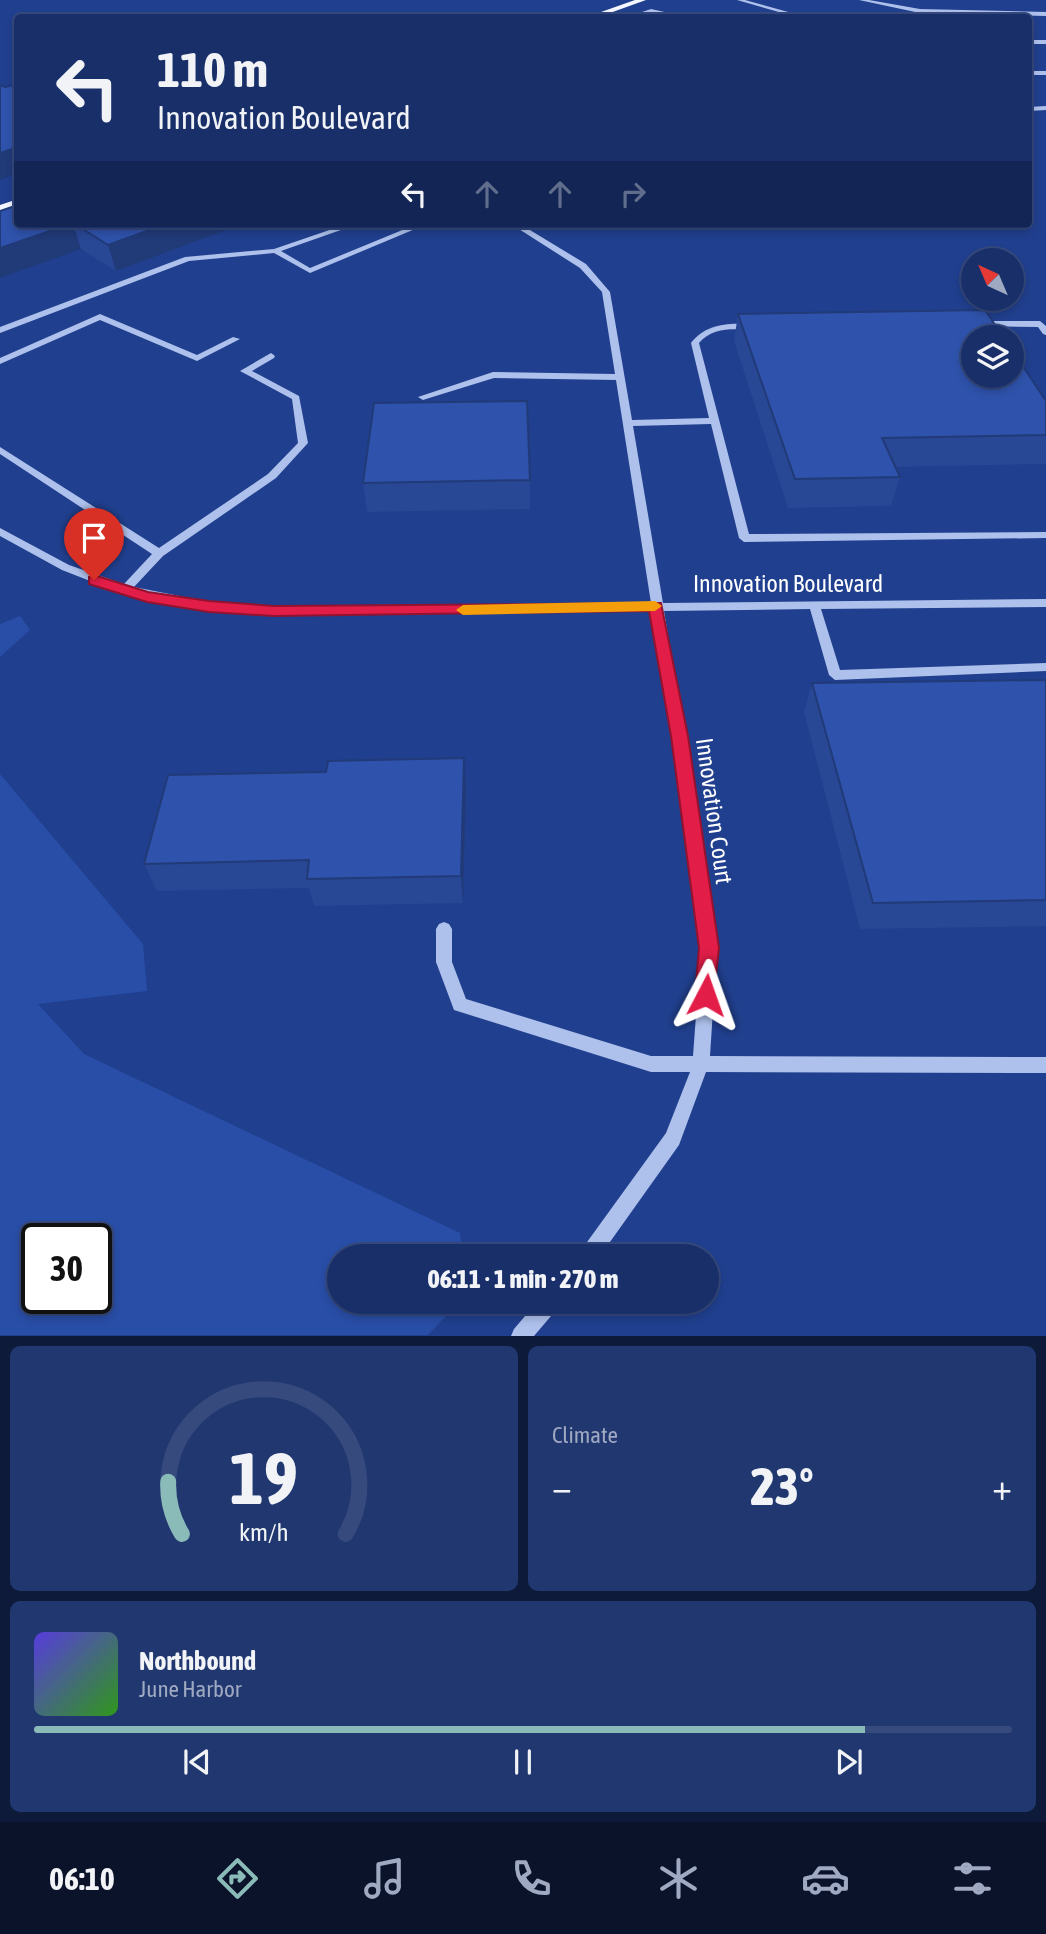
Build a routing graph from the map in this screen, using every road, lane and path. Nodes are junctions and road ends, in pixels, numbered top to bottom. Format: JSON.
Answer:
{"nodes":[{"id":1,"x":642,"y":0,"type":"edge"},
{"id":2,"x":739,"y":0,"type":"edge"},
{"id":3,"x":861,"y":0,"type":"edge"},
{"id":4,"x":974,"y":3,"type":"dead end"},
{"id":5,"x":979,"y":13,"type":"junction"},
{"id":6,"x":599,"y":14,"type":"edge"},
{"id":7,"x":640,"y":14,"type":"edge"},
{"id":8,"x":665,"y":14,"type":"edge"},
{"id":9,"x":793,"y":14,"type":"edge"},
{"id":10,"x":1046,"y":14,"type":"edge"},
{"id":11,"x":342,"y":228,"type":"edge"},
{"id":12,"x":413,"y":228,"type":"edge"},
{"id":13,"x":521,"y":228,"type":"edge"},
{"id":14,"x":275,"y":251,"type":"junction"},
{"id":15,"x":971,"y":324,"type":"edge"},
{"id":16,"x":765,"y":327,"type":"edge"},
{"id":17,"x":0,"y":330,"type":"edge"},
{"id":18,"x":1046,"y":332,"type":"edge"},
{"id":19,"x":236,"y":339,"type":"dead end"},
{"id":20,"x":271,"y":356,"type":"dead end"},
{"id":21,"x":0,"y":360,"type":"edge"},
{"id":22,"x":620,"y":377,"type":"junction"},
{"id":23,"x":424,"y":397,"type":"dead end"},
{"id":24,"x":713,"y":421,"type":"junction"},
{"id":25,"x":627,"y":423,"type":"junction"},
{"id":26,"x":0,"y":450,"type":"edge"},
{"id":27,"x":0,"y":531,"type":"edge"},
{"id":28,"x":1046,"y":535,"type":"edge"},
{"id":29,"x":159,"y":553,"type":"junction"},
{"id":30,"x":125,"y":590,"type":"junction"},
{"id":31,"x":1046,"y":603,"type":"edge"},
{"id":32,"x":814,"y":605,"type":"junction"},
{"id":33,"x":656,"y":606,"type":"junction"},
{"id":34,"x":1046,"y":667,"type":"edge"},
{"id":35,"x":444,"y":929,"type":"dead end"},
{"id":36,"x":701,"y":1064,"type":"junction"},
{"id":37,"x":1046,"y":1065,"type":"edge"},
{"id":38,"x":598,"y":1244,"type":"edge"},
{"id":39,"x":539,"y":1314,"type":"edge"},
{"id":40,"x":521,"y":1335,"type":"edge"}],
"edges":[{"from":1,"to":6,"type":"main road"},
{"from":2,"to":9,"type":"street"},
{"from":3,"to":5,"type":"street"},
{"from":4,"to":5,"type":"street"},
{"from":5,"to":10,"type":"street"},
{"from":7,"to":8,"type":"street"},
{"from":11,"to":14,"type":"street"},
{"from":12,"to":14,"type":"street"},
{"from":13,"to":22,"type":"street","name":"Innovation Court"},
{"from":14,"to":17,"type":"street"},
{"from":15,"to":18,"type":"street"},
{"from":16,"to":24,"type":"street"},
{"from":19,"to":21,"type":"street"},
{"from":20,"to":29,"type":"street"},
{"from":22,"to":23,"type":"street"},
{"from":22,"to":25,"type":"street","name":"Innovation Court"},
{"from":24,"to":25,"type":"street"},
{"from":24,"to":28,"type":"street"},
{"from":25,"to":33,"type":"street","name":"Innovation Court"},
{"from":26,"to":29,"type":"street"},
{"from":27,"to":30,"type":"street","name":"Innovation Boulevard"},
{"from":29,"to":30,"type":"street"},
{"from":30,"to":33,"type":"street","name":"Innovation Boulevard"},
{"from":31,"to":32,"type":"street","name":"Innovation Boulevard"},
{"from":32,"to":33,"type":"street","name":"Innovation Boulevard"},
{"from":32,"to":34,"type":"street"},
{"from":33,"to":36,"type":"street","name":"Innovation Court"},
{"from":35,"to":36,"type":"street"},
{"from":36,"to":37,"type":"street"},
{"from":36,"to":38,"type":"street","name":"Innovation Court"},
{"from":39,"to":40,"type":"street"}]}
